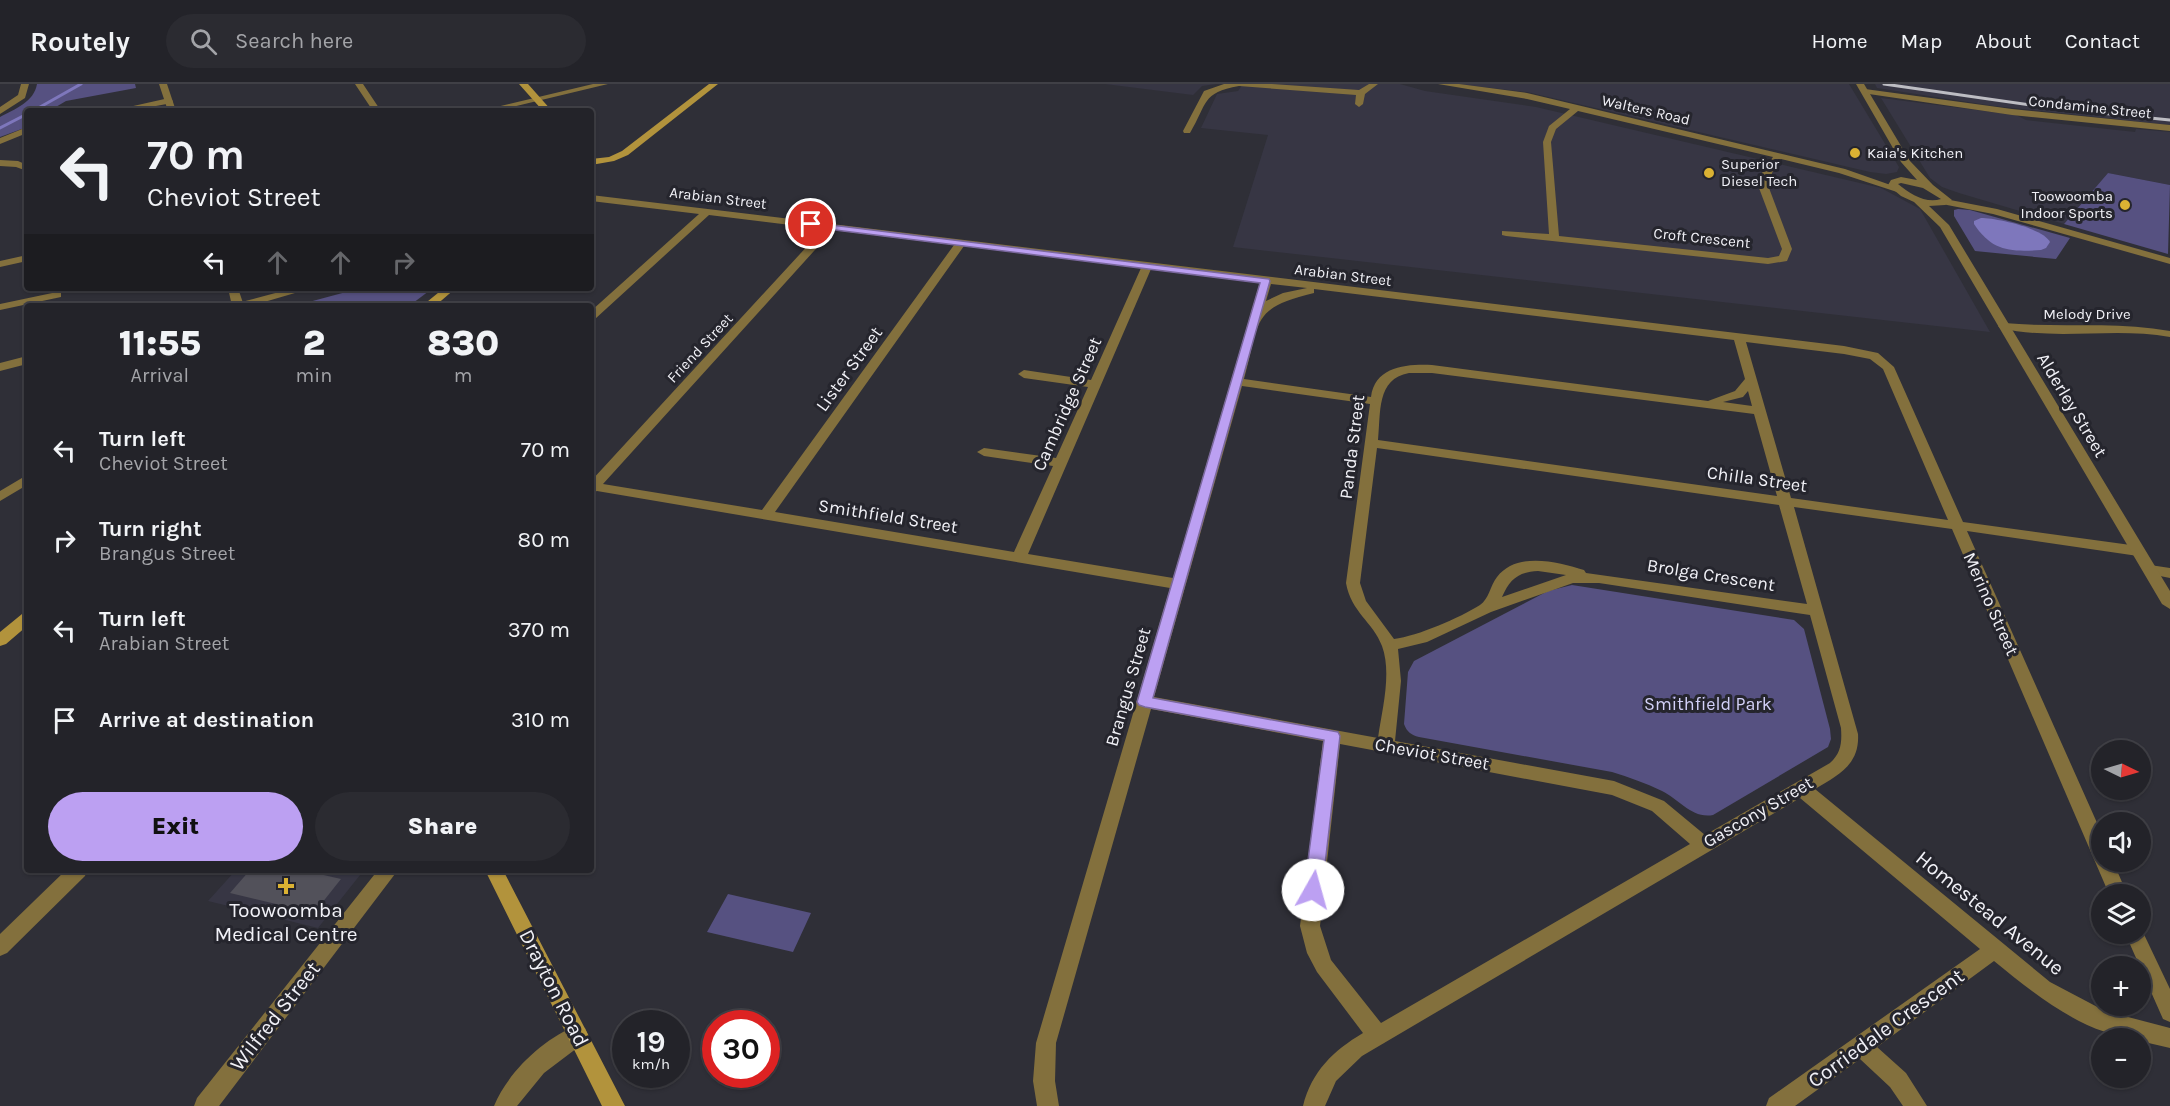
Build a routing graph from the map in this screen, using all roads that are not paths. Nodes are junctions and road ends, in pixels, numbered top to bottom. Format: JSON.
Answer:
{"nodes":[{"id":1,"x":25,"y":84,"type":"edge"},
{"id":2,"x":163,"y":84,"type":"edge"},
{"id":3,"x":359,"y":84,"type":"edge"},
{"id":4,"x":523,"y":84,"type":"edge"},
{"id":5,"x":604,"y":84,"type":"edge"},
{"id":6,"x":714,"y":84,"type":"edge"},
{"id":7,"x":1374,"y":84,"type":"edge"},
{"id":8,"x":1442,"y":84,"type":"edge"},
{"id":9,"x":1862,"y":87,"type":"edge"},
{"id":10,"x":1361,"y":93,"type":"junction"},
{"id":11,"x":537,"y":99,"type":"junction"},
{"id":12,"x":169,"y":101,"type":"junction"},
{"id":13,"x":1359,"y":104,"type":"dead end"},
{"id":14,"x":131,"y":108,"type":"edge"},
{"id":15,"x":171,"y":108,"type":"edge"},
{"id":16,"x":375,"y":108,"type":"edge"},
{"id":17,"x":497,"y":108,"type":"edge"},
{"id":18,"x":545,"y":108,"type":"edge"},
{"id":19,"x":2,"y":109,"type":"edge"},
{"id":20,"x":1575,"y":109,"type":"junction"},
{"id":21,"x":2170,"y":128,"type":"edge"},
{"id":22,"x":24,"y":131,"type":"edge"},
{"id":23,"x":1187,"y":132,"type":"dead end"},
{"id":24,"x":0,"y":141,"type":"edge"},
{"id":25,"x":1779,"y":156,"type":"junction"},
{"id":26,"x":594,"y":161,"type":"edge"},
{"id":27,"x":1906,"y":162,"type":"junction"},
{"id":28,"x":0,"y":163,"type":"edge"},
{"id":29,"x":24,"y":167,"type":"edge"},
{"id":30,"x":1899,"y":183,"type":"junction"},
{"id":31,"x":1930,"y":188,"type":"junction"},
{"id":32,"x":594,"y":198,"type":"edge"},
{"id":33,"x":1917,"y":200,"type":"junction"},
{"id":34,"x":1943,"y":200,"type":"junction"},
{"id":35,"x":706,"y":212,"type":"junction"},
{"id":36,"x":1944,"y":225,"type":"junction"},
{"id":37,"x":831,"y":227,"type":"junction"},
{"id":38,"x":1506,"y":233,"type":"dead end"},
{"id":39,"x":1554,"y":237,"type":"junction"},
{"id":40,"x":962,"y":242,"type":"junction"},
{"id":41,"x":24,"y":259,"type":"edge"},
{"id":42,"x":2170,"y":261,"type":"edge"},
{"id":43,"x":0,"y":264,"type":"edge"},
{"id":44,"x":1148,"y":265,"type":"junction"},
{"id":45,"x":1266,"y":281,"type":"junction"},
{"id":46,"x":1334,"y":290,"type":"junction"},
{"id":47,"x":296,"y":291,"type":"edge"},
{"id":48,"x":447,"y":291,"type":"edge"},
{"id":49,"x":57,"y":295,"type":"dead end"},
{"id":50,"x":250,"y":303,"type":"edge"},
{"id":51,"x":432,"y":303,"type":"edge"},
{"id":52,"x":0,"y":307,"type":"edge"},
{"id":53,"x":594,"y":313,"type":"edge"},
{"id":54,"x":1255,"y":318,"type":"junction"},
{"id":55,"x":2004,"y":326,"type":"junction"},
{"id":56,"x":2170,"y":334,"type":"edge"},
{"id":57,"x":1739,"y":338,"type":"junction"},
{"id":58,"x":1876,"y":357,"type":"joint"},
{"id":59,"x":24,"y":361,"type":"edge"},
{"id":60,"x":0,"y":367,"type":"edge"},
{"id":61,"x":1024,"y":374,"type":"dead end"},
{"id":62,"x":1751,"y":379,"type":"junction"},
{"id":63,"x":1236,"y":382,"type":"junction"},
{"id":64,"x":1095,"y":384,"type":"junction"},
{"id":65,"x":1376,"y":401,"type":"junction"},
{"id":66,"x":1693,"y":402,"type":"junction"},
{"id":67,"x":1760,"y":411,"type":"junction"},
{"id":68,"x":1371,"y":443,"type":"junction"},
{"id":69,"x":984,"y":452,"type":"dead end"},
{"id":70,"x":1060,"y":463,"type":"junction"},
{"id":71,"x":24,"y":481,"type":"edge"},
{"id":72,"x":594,"y":485,"type":"edge"},
{"id":73,"x":594,"y":487,"type":"edge"},
{"id":74,"x":0,"y":497,"type":"edge"},
{"id":75,"x":1785,"y":502,"type":"junction"},
{"id":76,"x":765,"y":516,"type":"junction"},
{"id":77,"x":1957,"y":526,"type":"junction"},
{"id":78,"x":2138,"y":551,"type":"junction"},
{"id":79,"x":1019,"y":558,"type":"junction"},
{"id":80,"x":2150,"y":570,"type":"junction"},
{"id":81,"x":2170,"y":573,"type":"edge"},
{"id":82,"x":1599,"y":578,"type":"junction"},
{"id":83,"x":1178,"y":585,"type":"junction"},
{"id":84,"x":2170,"y":604,"type":"edge"},
{"id":85,"x":1488,"y":606,"type":"junction"},
{"id":86,"x":1816,"y":611,"type":"junction"},
{"id":87,"x":24,"y":620,"type":"edge"},
{"id":88,"x":0,"y":640,"type":"edge"},
{"id":89,"x":1389,"y":645,"type":"junction"},
{"id":90,"x":1145,"y":702,"type":"junction"},
{"id":91,"x":1332,"y":736,"type":"junction"},
{"id":92,"x":1386,"y":746,"type":"junction"},
{"id":93,"x":1801,"y":788,"type":"junction"},
{"id":94,"x":2091,"y":831,"type":"edge"},
{"id":95,"x":1702,"y":844,"type":"junction"},
{"id":96,"x":75,"y":873,"type":"edge"},
{"id":97,"x":387,"y":873,"type":"edge"},
{"id":98,"x":496,"y":873,"type":"edge"},
{"id":99,"x":2140,"y":944,"type":"edge"},
{"id":100,"x":0,"y":947,"type":"edge"},
{"id":101,"x":1995,"y":949,"type":"junction"},
{"id":102,"x":2170,"y":1012,"type":"edge"},
{"id":103,"x":578,"y":1035,"type":"junction"},
{"id":104,"x":1378,"y":1035,"type":"junction"},
{"id":105,"x":2170,"y":1038,"type":"edge"},
{"id":106,"x":1861,"y":1046,"type":"junction"},
{"id":107,"x":205,"y":1106,"type":"edge"},
{"id":108,"x":505,"y":1106,"type":"edge"},
{"id":109,"x":614,"y":1106,"type":"edge"},
{"id":110,"x":1048,"y":1106,"type":"edge"},
{"id":111,"x":1314,"y":1106,"type":"edge"},
{"id":112,"x":1777,"y":1106,"type":"edge"},
{"id":113,"x":1916,"y":1106,"type":"edge"}],
"edges":[{"from":1,"to":19,"type":"street"},
{"from":2,"to":12,"type":"street"},
{"from":3,"to":16,"type":"street"},
{"from":4,"to":11,"type":"main road"},
{"from":5,"to":11,"type":"street"},
{"from":6,"to":26,"type":"main road"},
{"from":7,"to":10,"type":"street"},
{"from":8,"to":20,"type":"street","name":"Walters Road"},
{"from":9,"to":21,"type":"street","name":"Condamine Street"},
{"from":9,"to":27,"type":"street"},
{"from":10,"to":13,"type":"street"},
{"from":10,"to":23,"type":"street"},
{"from":11,"to":17,"type":"street"},
{"from":11,"to":18,"type":"main road"},
{"from":12,"to":14,"type":"street"},
{"from":12,"to":15,"type":"street"},
{"from":20,"to":25,"type":"street","name":"Walters Road"},
{"from":20,"to":39,"type":"street"},
{"from":22,"to":24,"type":"street"},
{"from":25,"to":30,"type":"street","name":"Walters Road"},
{"from":25,"to":39,"type":"street","name":"Croft Crescent"},
{"from":27,"to":30,"type":"street"},
{"from":27,"to":31,"type":"street"},
{"from":28,"to":29,"type":"street"},
{"from":30,"to":31,"type":"street"},
{"from":30,"to":33,"type":"street"},
{"from":31,"to":34,"type":"street"},
{"from":32,"to":35,"type":"street","name":"Arabian Street"},
{"from":33,"to":34,"type":"street"},
{"from":33,"to":36,"type":"street","name":"Alderley Street"},
{"from":34,"to":36,"type":"street","name":"Alderley Street"},
{"from":34,"to":42,"type":"street"},
{"from":35,"to":37,"type":"street","name":"Arabian Street"},
{"from":35,"to":53,"type":"street"},
{"from":36,"to":55,"type":"street","name":"Alderley Street"},
{"from":37,"to":40,"type":"street","name":"Arabian Street"},
{"from":37,"to":72,"type":"street","name":"Friend Street"},
{"from":38,"to":39,"type":"street","name":"Croft Crescent"},
{"from":40,"to":44,"type":"street","name":"Arabian Street"},
{"from":40,"to":76,"type":"street","name":"Lister Street"},
{"from":41,"to":43,"type":"street"},
{"from":44,"to":45,"type":"street","name":"Arabian Street"},
{"from":44,"to":64,"type":"street","name":"Cambridge Street"},
{"from":45,"to":46,"type":"street","name":"Arabian Street"},
{"from":45,"to":54,"type":"street","name":"Brangus Street"},
{"from":46,"to":54,"type":"street"},
{"from":46,"to":57,"type":"street","name":"Arabian Street"},
{"from":47,"to":50,"type":"street"},
{"from":48,"to":51,"type":"main road"},
{"from":49,"to":52,"type":"street"},
{"from":54,"to":63,"type":"street","name":"Brangus Street"},
{"from":55,"to":56,"type":"street","name":"Melody Drive"},
{"from":55,"to":78,"type":"street","name":"Alderley Street"},
{"from":57,"to":58,"type":"street","name":"Arabian Street"},
{"from":57,"to":62,"type":"street","name":"Gascony Street"},
{"from":58,"to":77,"type":"street","name":"Merino Street"},
{"from":59,"to":60,"type":"street"},
{"from":61,"to":64,"type":"street"},
{"from":62,"to":66,"type":"street"},
{"from":62,"to":67,"type":"street","name":"Gascony Street"},
{"from":63,"to":65,"type":"street"},
{"from":63,"to":83,"type":"street","name":"Brangus Street"},
{"from":64,"to":70,"type":"street","name":"Cambridge Street"},
{"from":65,"to":66,"type":"street","name":"Panda Street"},
{"from":65,"to":68,"type":"street","name":"Panda Street"},
{"from":66,"to":67,"type":"street","name":"Panda Street"},
{"from":67,"to":75,"type":"street","name":"Gascony Street"},
{"from":68,"to":75,"type":"street","name":"Chilla Street"},
{"from":68,"to":89,"type":"street","name":"Panda Street"},
{"from":69,"to":70,"type":"street"},
{"from":70,"to":79,"type":"street","name":"Cambridge Street"},
{"from":71,"to":74,"type":"street"},
{"from":73,"to":76,"type":"street","name":"Smithfield Street"},
{"from":75,"to":77,"type":"street","name":"Chilla Street"},
{"from":75,"to":86,"type":"street","name":"Gascony Street"},
{"from":76,"to":79,"type":"street","name":"Smithfield Street"},
{"from":77,"to":78,"type":"street","name":"Chilla Street"},
{"from":77,"to":94,"type":"street","name":"Merino Street"},
{"from":78,"to":80,"type":"street","name":"Alderley Street"},
{"from":79,"to":83,"type":"street","name":"Smithfield Street"},
{"from":80,"to":81,"type":"street"},
{"from":80,"to":84,"type":"street","name":"Alderley Street"},
{"from":82,"to":85,"type":"street","name":"Brolga Crescent"},
{"from":82,"to":85,"type":"street","name":"Brolga Crescent"},
{"from":82,"to":86,"type":"street","name":"Brolga Crescent"},
{"from":83,"to":90,"type":"street","name":"Brangus Street"},
{"from":85,"to":89,"type":"street","name":"Brolga Crescent"},
{"from":86,"to":93,"type":"street","name":"Gascony Street"},
{"from":87,"to":88,"type":"main road"},
{"from":89,"to":92,"type":"street","name":"Panda Street"},
{"from":90,"to":91,"type":"street","name":"Cheviot Street"},
{"from":90,"to":110,"type":"street","name":"Brangus Street"},
{"from":91,"to":92,"type":"street","name":"Cheviot Street"},
{"from":91,"to":104,"type":"street"},
{"from":92,"to":95,"type":"street","name":"Cheviot Street"},
{"from":93,"to":95,"type":"street","name":"Gascony Street"},
{"from":93,"to":101,"type":"street","name":"Homestead Avenue"},
{"from":95,"to":104,"type":"street","name":"Gascony Street"},
{"from":96,"to":100,"type":"street"},
{"from":97,"to":107,"type":"street","name":"Wilfred Street"},
{"from":98,"to":103,"type":"main road","name":"Drayton Road"},
{"from":99,"to":102,"type":"street"},
{"from":101,"to":105,"type":"street","name":"Homestead Avenue"},
{"from":101,"to":106,"type":"street","name":"Corriedale Crescent"},
{"from":103,"to":108,"type":"street"},
{"from":103,"to":109,"type":"main road","name":"Drayton Road"},
{"from":104,"to":111,"type":"street","name":"Gascony Street"},
{"from":106,"to":112,"type":"street","name":"Corriedale Crescent"},
{"from":106,"to":113,"type":"street"}]}
